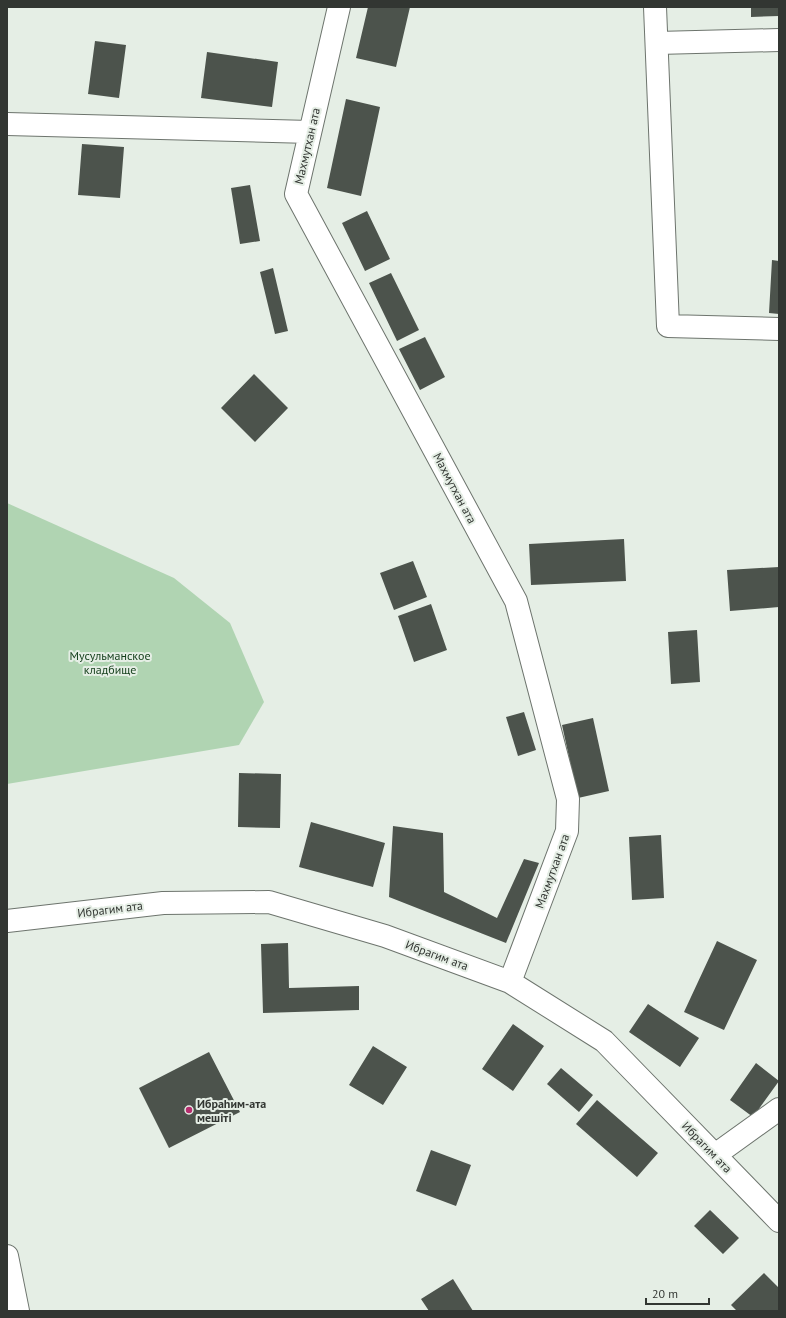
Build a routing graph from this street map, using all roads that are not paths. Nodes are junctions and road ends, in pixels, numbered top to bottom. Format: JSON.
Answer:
{"nodes":[{"id":1,"x":339,"y":7,"type":"edge"},
{"id":2,"x":655,"y":7,"type":"edge"},
{"id":3,"x":779,"y":40,"type":"edge"},
{"id":4,"x":657,"y":43,"type":"junction"},
{"id":5,"x":7,"y":124,"type":"edge"},
{"id":6,"x":310,"y":132,"type":"junction"},
{"id":7,"x":779,"y":329,"type":"edge"},
{"id":8,"x":14,"y":920,"type":"edge"},
{"id":9,"x":7,"y":936,"type":"edge"},
{"id":10,"x":510,"y":982,"type":"junction"},
{"id":11,"x":779,"y":1109,"type":"edge"},
{"id":12,"x":715,"y":1155,"type":"junction"},
{"id":13,"x":779,"y":1221,"type":"edge"},
{"id":14,"x":7,"y":1256,"type":"edge"},
{"id":15,"x":18,"y":1311,"type":"edge"}],
"edges":[{"from":1,"to":6,"type":"street","name":"Махмутхан ата"},
{"from":2,"to":4,"type":"street"},
{"from":3,"to":4,"type":"street"},
{"from":4,"to":7,"type":"street"},
{"from":5,"to":6,"type":"street"},
{"from":6,"to":10,"type":"street","name":"Махмутхан ата"},
{"from":8,"to":9,"type":"street"},
{"from":8,"to":10,"type":"street","name":"Ибрагим ата"},
{"from":10,"to":12,"type":"street","name":"Ибрагим ата"},
{"from":11,"to":12,"type":"street"},
{"from":12,"to":13,"type":"street","name":"Ибрагим ата"},
{"from":14,"to":15,"type":"street"}]}
